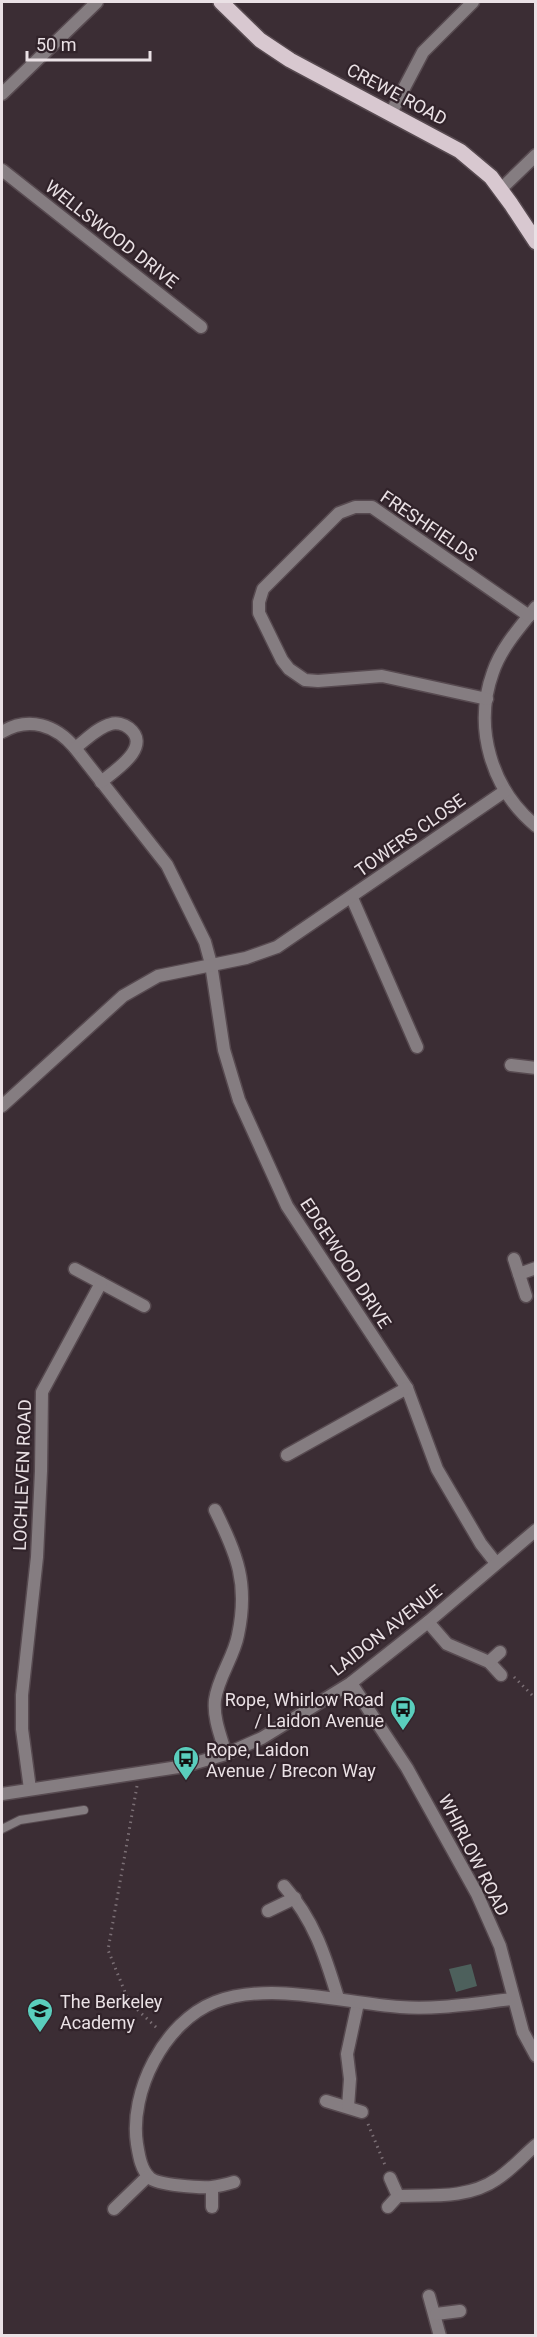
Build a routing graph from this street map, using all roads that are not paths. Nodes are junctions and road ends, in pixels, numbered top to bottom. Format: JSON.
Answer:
{"nodes":[{"id":1,"x":97,"y":2,"type":"edge"},
{"id":2,"x":221,"y":2,"type":"edge"},
{"id":3,"x":473,"y":2,"type":"edge"},
{"id":4,"x":2,"y":94,"type":"edge"},
{"id":5,"x":391,"y":112,"type":"junction"},
{"id":6,"x":536,"y":155,"type":"edge"},
{"id":7,"x":2,"y":170,"type":"edge"},
{"id":8,"x":501,"y":189,"type":"junction"},
{"id":9,"x":536,"y":242,"type":"edge"},
{"id":10,"x":201,"y":327,"type":"dead end"},
{"id":11,"x":532,"y":611,"type":"edge"},
{"id":12,"x":487,"y":699,"type":"junction"},
{"id":13,"x":2,"y":732,"type":"edge"},
{"id":14,"x":75,"y":748,"type":"junction"},
{"id":15,"x":101,"y":782,"type":"junction"},
{"id":16,"x":505,"y":791,"type":"junction"},
{"id":17,"x":536,"y":826,"type":"edge"},
{"id":18,"x":352,"y":898,"type":"junction"},
{"id":19,"x":211,"y":964,"type":"junction"},
{"id":20,"x":417,"y":1047,"type":"dead end"},
{"id":21,"x":511,"y":1065,"type":"dead end"},
{"id":22,"x":536,"y":1068,"type":"edge"},
{"id":23,"x":2,"y":1106,"type":"edge"},
{"id":24,"x":514,"y":1259,"type":"dead end"},
{"id":25,"x":536,"y":1268,"type":"edge"},
{"id":26,"x":75,"y":1269,"type":"dead end"},
{"id":27,"x":519,"y":1274,"type":"junction"},
{"id":28,"x":101,"y":1283,"type":"junction"},
{"id":29,"x":526,"y":1296,"type":"dead end"},
{"id":30,"x":144,"y":1306,"type":"dead end"},
{"id":31,"x":407,"y":1388,"type":"junction"},
{"id":32,"x":287,"y":1455,"type":"dead end"},
{"id":33,"x":215,"y":1510,"type":"dead end"},
{"id":34,"x":536,"y":1530,"type":"edge"},
{"id":35,"x":496,"y":1563,"type":"junction"},
{"id":36,"x":428,"y":1622,"type":"junction"},
{"id":37,"x":500,"y":1652,"type":"dead end"},
{"id":38,"x":489,"y":1662,"type":"junction"},
{"id":39,"x":501,"y":1675,"type":"road end"},
{"id":40,"x":351,"y":1683,"type":"junction"},
{"id":41,"x":226,"y":1754,"type":"junction"},
{"id":42,"x":30,"y":1790,"type":"junction"},
{"id":43,"x":2,"y":1794,"type":"edge"},
{"id":44,"x":84,"y":1810,"type":"dead end"},
{"id":45,"x":2,"y":1829,"type":"edge"},
{"id":46,"x":285,"y":1886,"type":"dead end"},
{"id":47,"x":295,"y":1898,"type":"junction"},
{"id":48,"x":268,"y":1911,"type":"dead end"},
{"id":49,"x":338,"y":1998,"type":"junction"},
{"id":50,"x":513,"y":2000,"type":"junction"},
{"id":51,"x":358,"y":2004,"type":"junction"},
{"id":52,"x":158,"y":2029,"type":"road end"},
{"id":53,"x":167,"y":2038,"type":"junction"},
{"id":54,"x":536,"y":2056,"type":"edge"},
{"id":55,"x":326,"y":2101,"type":"dead end"},
{"id":56,"x":348,"y":2108,"type":"junction"},
{"id":57,"x":362,"y":2112,"type":"road end"},
{"id":58,"x":536,"y":2145,"type":"edge"},
{"id":59,"x":148,"y":2176,"type":"junction"},
{"id":60,"x":390,"y":2178,"type":"road end"},
{"id":61,"x":234,"y":2182,"type":"dead end"},
{"id":62,"x":212,"y":2187,"type":"junction"},
{"id":63,"x":398,"y":2196,"type":"junction"},
{"id":64,"x":212,"y":2207,"type":"dead end"},
{"id":65,"x":388,"y":2207,"type":"dead end"},
{"id":66,"x":114,"y":2209,"type":"dead end"},
{"id":67,"x":429,"y":2296,"type":"dead end"},
{"id":68,"x":460,"y":2311,"type":"dead end"},
{"id":69,"x":436,"y":2314,"type":"junction"},
{"id":70,"x":440,"y":2336,"type":"edge"}],
"edges":[{"from":1,"to":4,"type":"street"},
{"from":2,"to":5,"type":"main road","name":"CREWE ROAD"},
{"from":3,"to":5,"type":"street"},
{"from":5,"to":8,"type":"main road","name":"CREWE ROAD"},
{"from":6,"to":8,"type":"street"},
{"from":7,"to":10,"type":"street","name":"WELLSWOOD DRIVE"},
{"from":8,"to":9,"type":"main road","name":"CREWE ROAD"},
{"from":11,"to":12,"type":"street"},
{"from":11,"to":12,"type":"street","name":"FRESHFIELDS"},
{"from":12,"to":16,"type":"street"},
{"from":13,"to":14,"type":"street","name":"EDGEWOOD DRIVE"},
{"from":14,"to":15,"type":"street","name":"EDGEWOOD DRIVE"},
{"from":14,"to":15,"type":"street"},
{"from":15,"to":19,"type":"street","name":"EDGEWOOD DRIVE"},
{"from":16,"to":17,"type":"street"},
{"from":16,"to":18,"type":"street","name":"TOWERS CLOSE"},
{"from":18,"to":19,"type":"street"},
{"from":18,"to":20,"type":"street","name":"TOWERS CLOSE"},
{"from":19,"to":23,"type":"street"},
{"from":19,"to":31,"type":"street","name":"EDGEWOOD DRIVE"},
{"from":21,"to":22,"type":"street"},
{"from":24,"to":27,"type":"street"},
{"from":25,"to":27,"type":"street"},
{"from":26,"to":28,"type":"street"},
{"from":27,"to":29,"type":"street"},
{"from":28,"to":30,"type":"street"},
{"from":28,"to":42,"type":"street","name":"LOCHLEVEN ROAD"},
{"from":31,"to":32,"type":"street"},
{"from":31,"to":35,"type":"street","name":"EDGEWOOD DRIVE"},
{"from":33,"to":41,"type":"street"},
{"from":34,"to":35,"type":"street","name":"LAIDON AVENUE"},
{"from":35,"to":36,"type":"street","name":"LAIDON AVENUE"},
{"from":36,"to":38,"type":"street"},
{"from":36,"to":40,"type":"street","name":"LAIDON AVENUE"},
{"from":37,"to":38,"type":"street"},
{"from":38,"to":39,"type":"street"},
{"from":40,"to":41,"type":"street","name":"LAIDON AVENUE"},
{"from":40,"to":50,"type":"street","name":"WHIRLOW ROAD"},
{"from":41,"to":42,"type":"street","name":"LAIDON AVENUE"},
{"from":42,"to":43,"type":"street","name":"LAIDON AVENUE"},
{"from":44,"to":45,"type":"lane"},
{"from":46,"to":47,"type":"street"},
{"from":47,"to":48,"type":"street"},
{"from":47,"to":49,"type":"street"},
{"from":49,"to":51,"type":"street"},
{"from":49,"to":53,"type":"street"},
{"from":50,"to":51,"type":"street"},
{"from":50,"to":54,"type":"street","name":"WHIRLOW ROAD"},
{"from":51,"to":56,"type":"street"},
{"from":52,"to":53,"type":"street"},
{"from":53,"to":59,"type":"street"},
{"from":55,"to":56,"type":"street"},
{"from":56,"to":57,"type":"street"},
{"from":58,"to":63,"type":"street"},
{"from":59,"to":62,"type":"street"},
{"from":59,"to":66,"type":"street"},
{"from":60,"to":63,"type":"street"},
{"from":61,"to":62,"type":"street"},
{"from":62,"to":64,"type":"street"},
{"from":63,"to":65,"type":"street"},
{"from":67,"to":69,"type":"street"},
{"from":68,"to":69,"type":"street"},
{"from":69,"to":70,"type":"street"}]}
